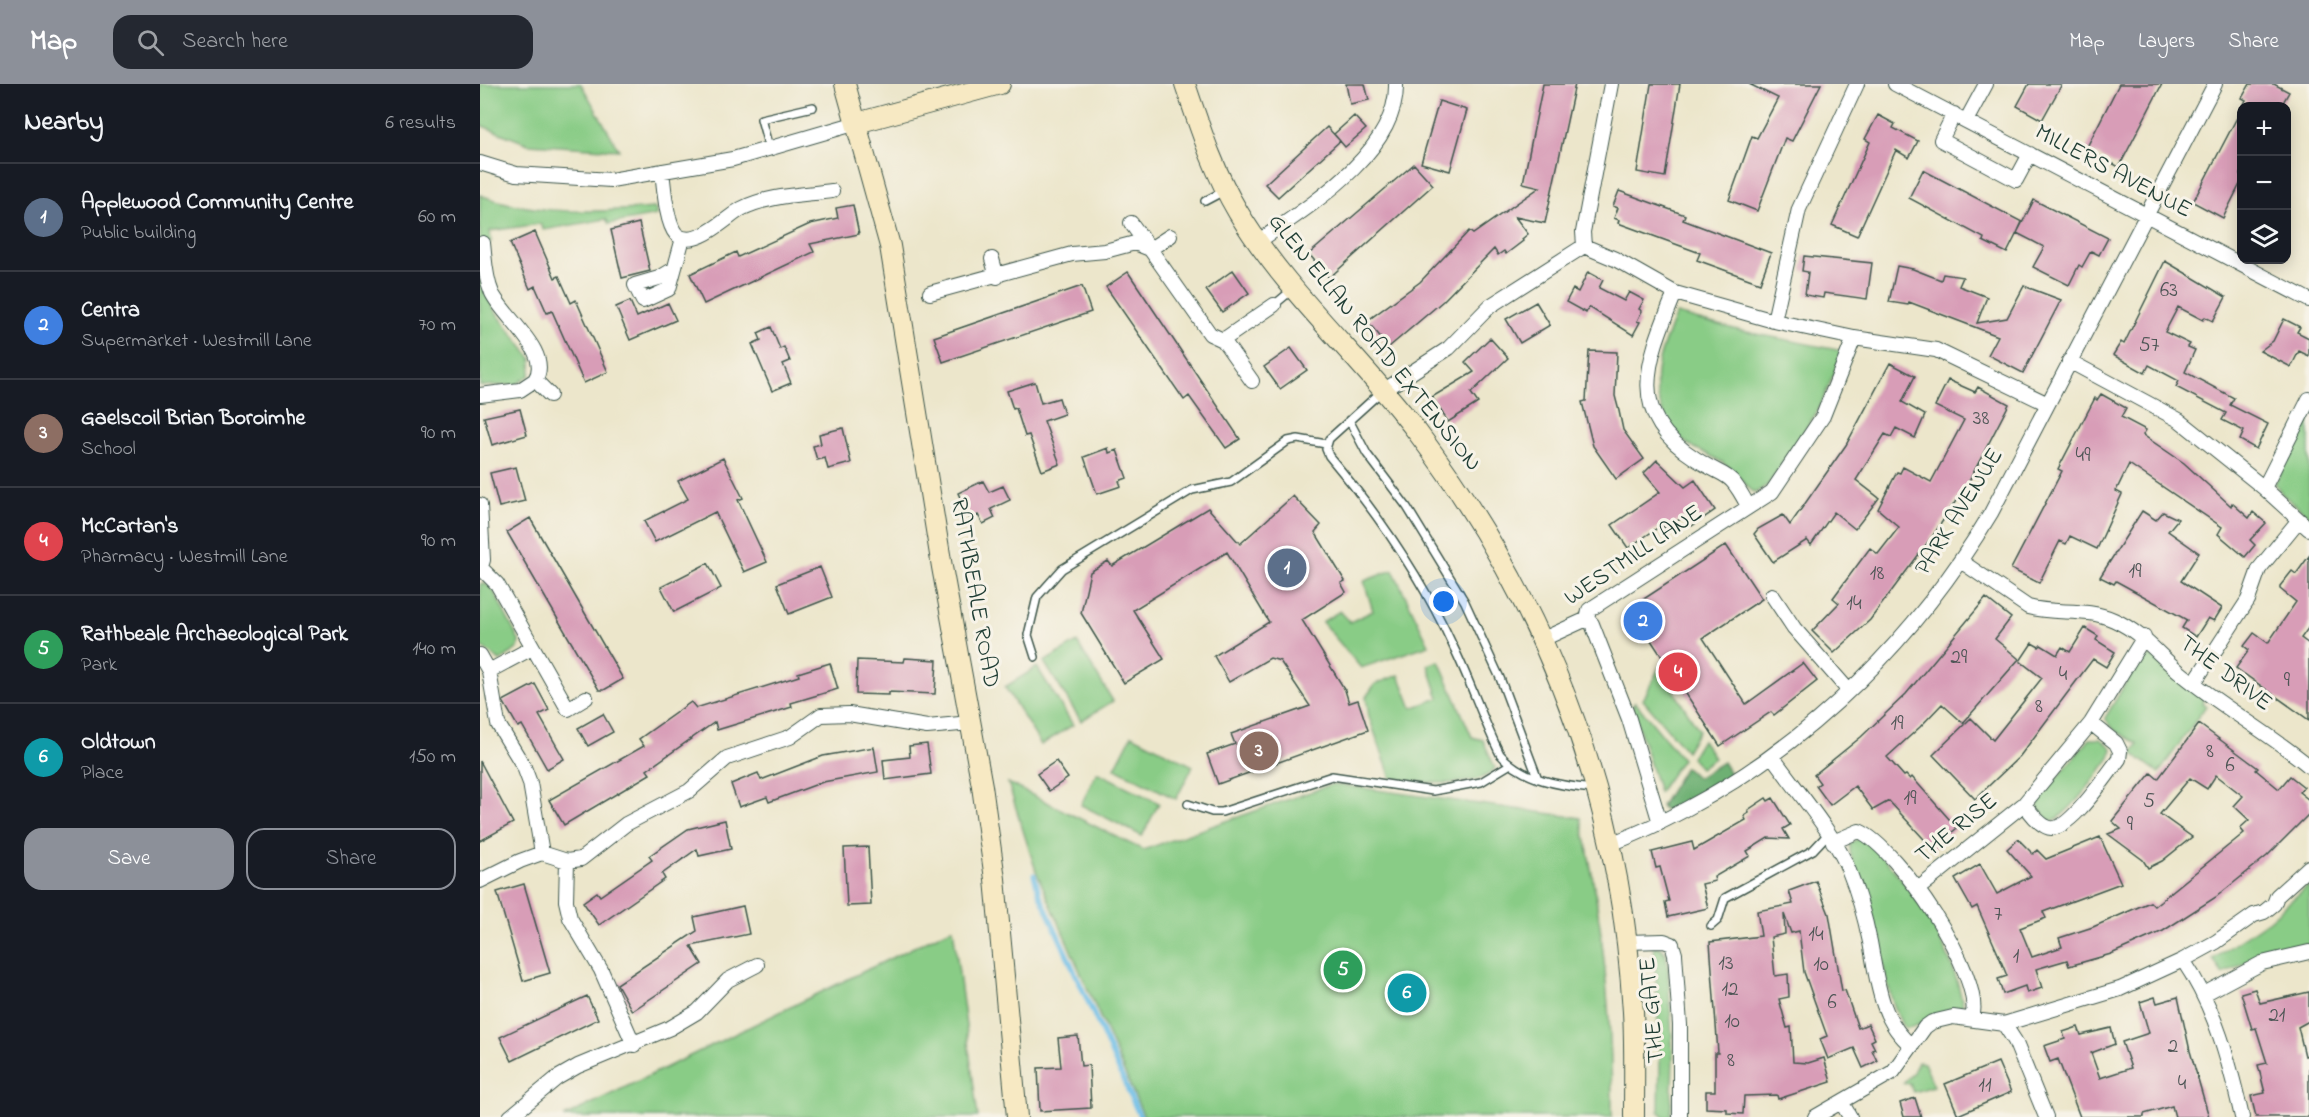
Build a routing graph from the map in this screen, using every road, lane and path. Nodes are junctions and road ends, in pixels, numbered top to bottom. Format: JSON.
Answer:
{"nodes":[{"id":1,"x":845,"y":84,"type":"edge"},
{"id":2,"x":1000,"y":84,"type":"edge"},
{"id":3,"x":1185,"y":84,"type":"edge"},
{"id":4,"x":1396,"y":84,"type":"edge"},
{"id":5,"x":1611,"y":84,"type":"edge"},
{"id":6,"x":1857,"y":84,"type":"edge"},
{"id":7,"x":1895,"y":84,"type":"edge"},
{"id":8,"x":1986,"y":84,"type":"edge"},
{"id":9,"x":2215,"y":84,"type":"edge"},
{"id":10,"x":813,"y":107,"type":"dead end"},
{"id":11,"x":1960,"y":117,"type":"junction"},
{"id":12,"x":857,"y":123,"type":"junction"},
{"id":13,"x":769,"y":148,"type":"junction"},
{"id":14,"x":2030,"y":154,"type":"junction"},
{"id":15,"x":480,"y":163,"type":"edge"},
{"id":16,"x":662,"y":171,"type":"junction"},
{"id":17,"x":1226,"y":189,"type":"junction"},
{"id":18,"x":832,"y":191,"type":"dead end"},
{"id":19,"x":1205,"y":201,"type":"dead end"},
{"id":20,"x":2146,"y":214,"type":"junction"},
{"id":21,"x":1131,"y":223,"type":"dead end"},
{"id":22,"x":1170,"y":236,"type":"dead end"},
{"id":23,"x":683,"y":238,"type":"junction"},
{"id":24,"x":1259,"y":241,"type":"junction"},
{"id":25,"x":483,"y":243,"type":"dead end"},
{"id":26,"x":1584,"y":246,"type":"junction"},
{"id":27,"x":1150,"y":249,"type":"junction"},
{"id":28,"x":992,"y":259,"type":"dead end"},
{"id":29,"x":674,"y":269,"type":"dead end"},
{"id":30,"x":997,"y":277,"type":"junction"},
{"id":31,"x":1294,"y":288,"type":"junction"},
{"id":32,"x":930,"y":293,"type":"dead end"},
{"id":33,"x":1675,"y":293,"type":"junction"},
{"id":34,"x":2309,"y":300,"type":"edge"},
{"id":35,"x":1274,"y":305,"type":"joint"},
{"id":36,"x":1774,"y":321,"type":"junction"},
{"id":37,"x":1854,"y":338,"type":"junction"},
{"id":38,"x":1223,"y":340,"type":"junction"},
{"id":39,"x":2069,"y":361,"type":"junction"},
{"id":40,"x":535,"y":380,"type":"junction"},
{"id":41,"x":1252,"y":381,"type":"dead end"},
{"id":42,"x":1383,"y":391,"type":"junction"},
{"id":43,"x":480,"y":394,"type":"edge"},
{"id":44,"x":549,"y":396,"type":"dead end"},
{"id":45,"x":2309,"y":399,"type":"edge"},
{"id":46,"x":2048,"y":404,"type":"junction"},
{"id":47,"x":1349,"y":420,"type":"junction"},
{"id":48,"x":1326,"y":444,"type":"junction"},
{"id":49,"x":2264,"y":488,"type":"junction"},
{"id":50,"x":480,"y":505,"type":"edge"},
{"id":51,"x":1748,"y":506,"type":"junction"},
{"id":52,"x":2304,"y":525,"type":"edge"},
{"id":53,"x":1962,"y":562,"type":"junction"},
{"id":54,"x":480,"y":569,"type":"edge"},
{"id":55,"x":1772,"y":595,"type":"dead end"},
{"id":56,"x":1587,"y":619,"type":"junction"},
{"id":57,"x":2144,"y":637,"type":"junction"},
{"id":58,"x":1543,"y":639,"type":"junction"},
{"id":59,"x":532,"y":648,"type":"junction"},
{"id":60,"x":480,"y":655,"type":"edge"},
{"id":61,"x":1035,"y":657,"type":"dead end"},
{"id":62,"x":489,"y":671,"type":"junction"},
{"id":63,"x":2194,"y":683,"type":"junction"},
{"id":64,"x":1849,"y":691,"type":"junction"},
{"id":65,"x":586,"y":698,"type":"dead end"},
{"id":66,"x":971,"y":723,"type":"junction"},
{"id":67,"x":2091,"y":723,"type":"junction"},
{"id":68,"x":1772,"y":756,"type":"junction"},
{"id":69,"x":1509,"y":765,"type":"junction"},
{"id":70,"x":2309,"y":766,"type":"edge"},
{"id":71,"x":1538,"y":779,"type":"junction"},
{"id":72,"x":1596,"y":790,"type":"junction"},
{"id":73,"x":1188,"y":804,"type":"dead end"},
{"id":74,"x":2024,"y":804,"type":"junction"},
{"id":75,"x":1660,"y":823,"type":"junction"},
{"id":76,"x":1830,"y":838,"type":"junction"},
{"id":77,"x":1609,"y":844,"type":"junction"},
{"id":78,"x":542,"y":853,"type":"junction"},
{"id":79,"x":567,"y":861,"type":"junction"},
{"id":80,"x":2309,"y":867,"type":"edge"},
{"id":81,"x":480,"y":881,"type":"edge"},
{"id":82,"x":1918,"y":889,"type":"junction"},
{"id":83,"x":1711,"y":926,"type":"dead end"},
{"id":84,"x":1626,"y":942,"type":"junction"},
{"id":85,"x":2309,"y":952,"type":"edge"},
{"id":86,"x":2183,"y":960,"type":"junction"},
{"id":87,"x":757,"y":965,"type":"dead end"},
{"id":88,"x":2204,"y":994,"type":"junction"},
{"id":89,"x":1972,"y":1018,"type":"junction"},
{"id":90,"x":2004,"y":1024,"type":"junction"},
{"id":91,"x":634,"y":1045,"type":"junction"},
{"id":92,"x":1912,"y":1046,"type":"junction"},
{"id":93,"x":1842,"y":1103,"type":"junction"},
{"id":94,"x":510,"y":1117,"type":"edge"},
{"id":95,"x":1017,"y":1117,"type":"edge"},
{"id":96,"x":1634,"y":1117,"type":"edge"},
{"id":97,"x":1680,"y":1117,"type":"edge"},
{"id":98,"x":1815,"y":1117,"type":"edge"},
{"id":99,"x":1850,"y":1117,"type":"edge"},
{"id":100,"x":2046,"y":1117,"type":"edge"},
{"id":101,"x":2242,"y":1117,"type":"edge"}],
"edges":[{"from":1,"to":12,"type":"street","name":"RATHBEALE ROAD"},
{"from":2,"to":12,"type":"street"},
{"from":3,"to":17,"type":"street","name":"GLEN ELLAN ROAD EXTENSION"},
{"from":4,"to":24,"type":"street"},
{"from":5,"to":26,"type":"street"},
{"from":6,"to":36,"type":"street"},
{"from":7,"to":11,"type":"street","name":"MILLERS AVENUE"},
{"from":8,"to":11,"type":"street"},
{"from":9,"to":20,"type":"street","name":"PARK AVENUE"},
{"from":10,"to":13,"type":"lane"},
{"from":11,"to":14,"type":"street","name":"MILLERS AVENUE"},
{"from":11,"to":14,"type":"street"},
{"from":12,"to":13,"type":"street"},
{"from":12,"to":66,"type":"street","name":"RATHBEALE ROAD"},
{"from":13,"to":16,"type":"street"},
{"from":14,"to":20,"type":"street","name":"MILLERS AVENUE"},
{"from":15,"to":16,"type":"street"},
{"from":16,"to":23,"type":"street"},
{"from":17,"to":19,"type":"lane"},
{"from":17,"to":24,"type":"street","name":"GLEN ELLAN ROAD EXTENSION"},
{"from":18,"to":23,"type":"street"},
{"from":20,"to":34,"type":"street","name":"MILLERS AVENUE"},
{"from":20,"to":39,"type":"street","name":"PARK AVENUE"},
{"from":21,"to":27,"type":"street"},
{"from":22,"to":27,"type":"street"},
{"from":23,"to":29,"type":"street"},
{"from":24,"to":31,"type":"street","name":"GLEN ELLAN ROAD EXTENSION"},
{"from":25,"to":40,"type":"street"},
{"from":26,"to":33,"type":"street"},
{"from":26,"to":42,"type":"street"},
{"from":27,"to":30,"type":"street"},
{"from":27,"to":38,"type":"street"},
{"from":28,"to":30,"type":"street"},
{"from":30,"to":32,"type":"street"},
{"from":31,"to":35,"type":"lane"},
{"from":31,"to":42,"type":"street","name":"GLEN ELLAN ROAD EXTENSION"},
{"from":33,"to":36,"type":"street"},
{"from":33,"to":51,"type":"street"},
{"from":35,"to":38,"type":"street"},
{"from":36,"to":37,"type":"street"},
{"from":37,"to":46,"type":"street"},
{"from":37,"to":51,"type":"street","name":"WESTMILL LANE"},
{"from":38,"to":41,"type":"street"},
{"from":39,"to":46,"type":"street","name":"PARK AVENUE"},
{"from":39,"to":49,"type":"street"},
{"from":40,"to":43,"type":"street"},
{"from":40,"to":44,"type":"street"},
{"from":42,"to":47,"type":"lane"},
{"from":42,"to":58,"type":"street","name":"GLEN ELLAN ROAD EXTENSION"},
{"from":45,"to":49,"type":"street"},
{"from":46,"to":53,"type":"street","name":"PARK AVENUE"},
{"from":47,"to":48,"type":"lane"},
{"from":47,"to":71,"type":"lane"},
{"from":48,"to":61,"type":"lane"},
{"from":48,"to":69,"type":"lane"},
{"from":49,"to":52,"type":"street"},
{"from":50,"to":54,"type":"street"},
{"from":51,"to":56,"type":"street","name":"WESTMILL LANE"},
{"from":52,"to":63,"type":"street"},
{"from":53,"to":57,"type":"street","name":"THE DRIVE"},
{"from":53,"to":64,"type":"street","name":"PARK AVENUE"},
{"from":54,"to":59,"type":"street"},
{"from":55,"to":64,"type":"street"},
{"from":56,"to":58,"type":"street","name":"WESTMILL LANE"},
{"from":56,"to":75,"type":"street"},
{"from":57,"to":63,"type":"street","name":"THE DRIVE"},
{"from":57,"to":67,"type":"street","name":"THE RISE"},
{"from":58,"to":72,"type":"street","name":"GLEN ELLAN ROAD EXTENSION"},
{"from":59,"to":62,"type":"street"},
{"from":59,"to":65,"type":"street"},
{"from":60,"to":62,"type":"street"},
{"from":62,"to":78,"type":"street"},
{"from":63,"to":70,"type":"street","name":"THE DRIVE"},
{"from":64,"to":68,"type":"street","name":"PARK AVENUE"},
{"from":66,"to":79,"type":"street"},
{"from":66,"to":95,"type":"street","name":"RATHBEALE ROAD"},
{"from":67,"to":74,"type":"street","name":"THE RISE"},
{"from":67,"to":74,"type":"street","name":"THE RISE"},
{"from":68,"to":75,"type":"street","name":"PARK AVENUE"},
{"from":68,"to":76,"type":"street"},
{"from":69,"to":71,"type":"lane"},
{"from":69,"to":73,"type":"lane"},
{"from":71,"to":72,"type":"lane"},
{"from":72,"to":77,"type":"street","name":"GLEN ELLAN ROAD EXTENSION"},
{"from":74,"to":82,"type":"street","name":"THE RISE"},
{"from":75,"to":77,"type":"street","name":"PARK AVENUE"},
{"from":76,"to":82,"type":"street"},
{"from":76,"to":83,"type":"lane"},
{"from":76,"to":92,"type":"street"},
{"from":77,"to":84,"type":"street","name":"GLEN ELLAN ROAD EXTENSION"},
{"from":78,"to":79,"type":"street"},
{"from":78,"to":81,"type":"street"},
{"from":79,"to":91,"type":"street"},
{"from":80,"to":86,"type":"street"},
{"from":82,"to":89,"type":"street"},
{"from":84,"to":96,"type":"street","name":"GLEN ELLAN ROAD EXTENSION"},
{"from":84,"to":97,"type":"street","name":"THE GATE"},
{"from":85,"to":88,"type":"street"},
{"from":86,"to":88,"type":"street"},
{"from":86,"to":90,"type":"street"},
{"from":87,"to":91,"type":"street"},
{"from":88,"to":101,"type":"street"},
{"from":89,"to":90,"type":"street"},
{"from":89,"to":92,"type":"street"},
{"from":90,"to":100,"type":"street"},
{"from":91,"to":94,"type":"street"},
{"from":92,"to":93,"type":"street"},
{"from":93,"to":98,"type":"street"},
{"from":93,"to":99,"type":"street"}]}
